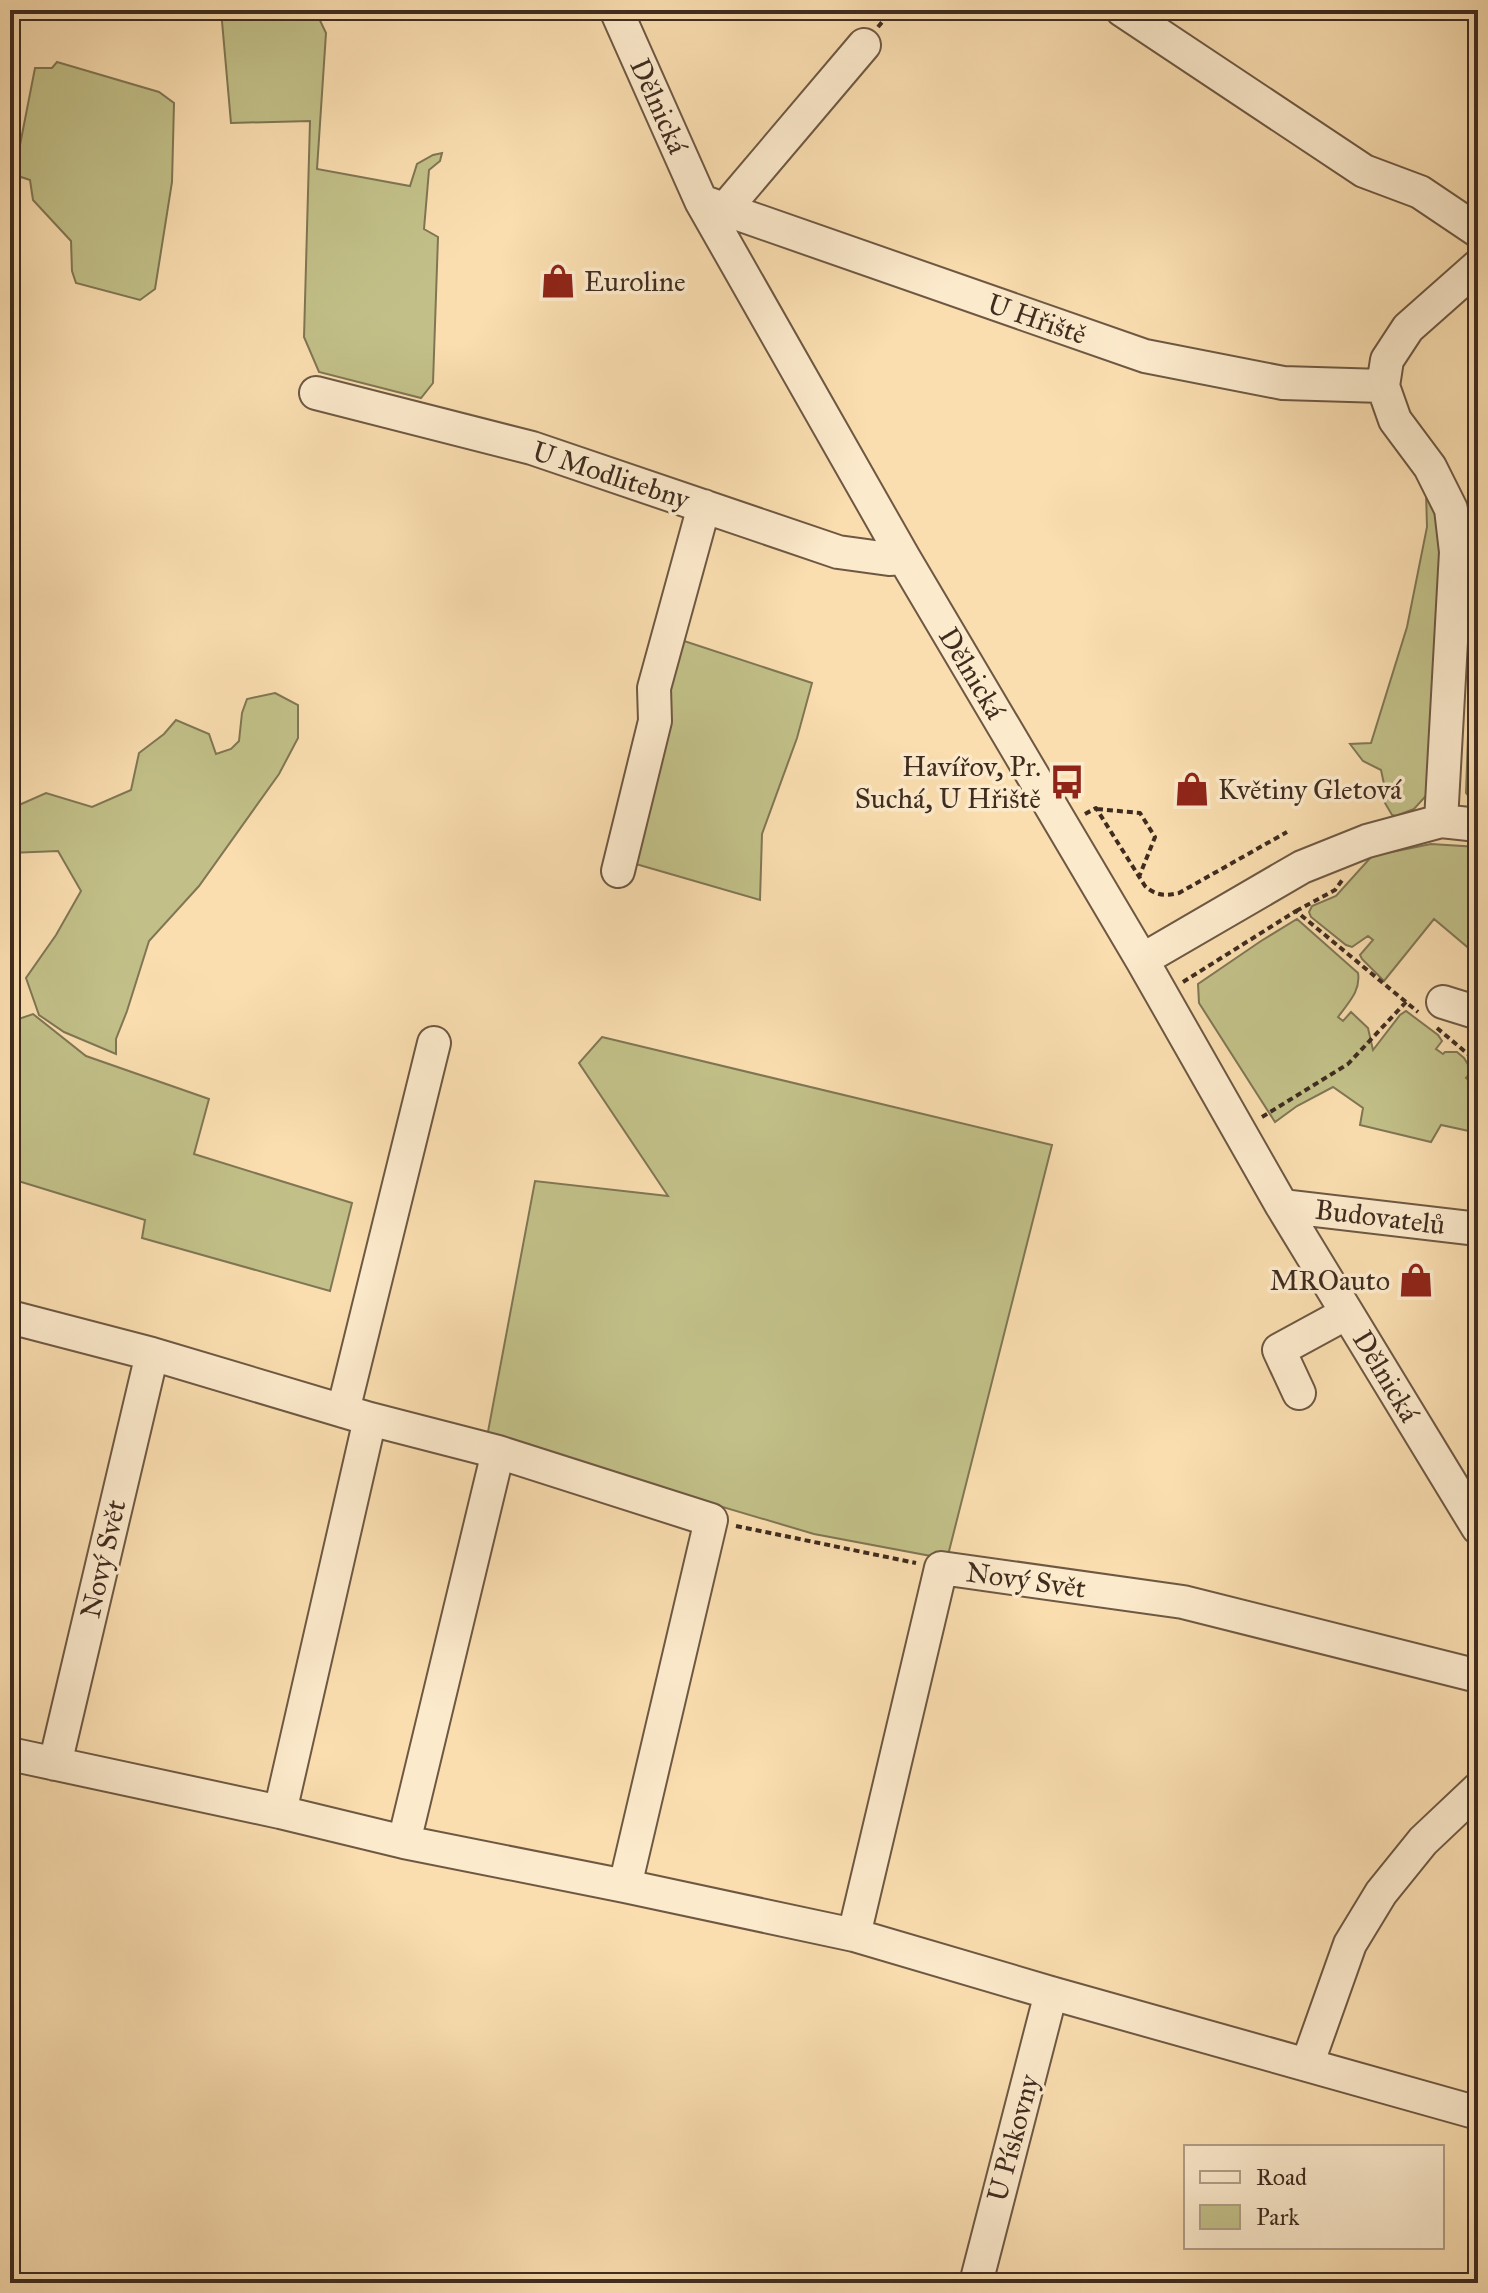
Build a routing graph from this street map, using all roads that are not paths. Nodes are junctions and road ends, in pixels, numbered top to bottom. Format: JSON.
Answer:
{"nodes":[{"id":1,"x":616,"y":10,"type":"edge"},
{"id":2,"x":1122,"y":10,"type":"edge"},
{"id":3,"x":864,"y":45,"type":"dead end"},
{"id":4,"x":713,"y":205,"type":"junction"},
{"id":5,"x":1478,"y":231,"type":"edge"},
{"id":6,"x":1478,"y":266,"type":"edge"},
{"id":7,"x":1383,"y":386,"type":"junction"},
{"id":8,"x":316,"y":393,"type":"dead end"},
{"id":9,"x":704,"y":506,"type":"junction"},
{"id":10,"x":1451,"y":509,"type":"junction"},
{"id":11,"x":1478,"y":554,"type":"edge"},
{"id":12,"x":904,"y":558,"type":"junction"},
{"id":13,"x":1441,"y":821,"type":"junction"},
{"id":14,"x":1478,"y":825,"type":"edge"},
{"id":15,"x":618,"y":871,"type":"dead end"},
{"id":16,"x":1142,"y":960,"type":"junction"},
{"id":17,"x":1478,"y":1008,"type":"edge"},
{"id":18,"x":1430,"y":1012,"type":"road end"},
{"id":19,"x":434,"y":1043,"type":"dead end"},
{"id":20,"x":1282,"y":1206,"type":"junction"},
{"id":21,"x":1478,"y":1229,"type":"edge"},
{"id":22,"x":1347,"y":1313,"type":"junction"},
{"id":23,"x":10,"y":1317,"type":"edge"},
{"id":24,"x":152,"y":1354,"type":"junction"},
{"id":25,"x":1299,"y":1393,"type":"dead end"},
{"id":26,"x":357,"y":1415,"type":"junction"},
{"id":27,"x":498,"y":1452,"type":"junction"},
{"id":28,"x":1478,"y":1528,"type":"edge"},
{"id":29,"x":1478,"y":1676,"type":"edge"},
{"id":30,"x":10,"y":1754,"type":"edge"},
{"id":31,"x":55,"y":1764,"type":"junction"},
{"id":32,"x":1478,"y":1789,"type":"edge"},
{"id":33,"x":280,"y":1812,"type":"junction"},
{"id":34,"x":404,"y":1842,"type":"junction"},
{"id":35,"x":625,"y":1886,"type":"junction"},
{"id":36,"x":854,"y":1935,"type":"junction"},
{"id":37,"x":1051,"y":1993,"type":"junction"},
{"id":38,"x":1307,"y":2065,"type":"junction"},
{"id":39,"x":1478,"y":2113,"type":"edge"},
{"id":40,"x":982,"y":2281,"type":"edge"}],
"edges":[{"from":1,"to":4,"type":"street","name":"Dělnická"},
{"from":2,"to":5,"type":"street"},
{"from":3,"to":4,"type":"street"},
{"from":4,"to":7,"type":"street","name":"U Hřiště"},
{"from":4,"to":12,"type":"street","name":"Dělnická"},
{"from":6,"to":7,"type":"street"},
{"from":7,"to":10,"type":"street"},
{"from":8,"to":9,"type":"street","name":"U Modlitebny"},
{"from":9,"to":12,"type":"street","name":"U Modlitebny"},
{"from":9,"to":15,"type":"street"},
{"from":10,"to":11,"type":"street"},
{"from":10,"to":13,"type":"street"},
{"from":12,"to":16,"type":"street","name":"Dělnická"},
{"from":13,"to":14,"type":"street"},
{"from":13,"to":16,"type":"street"},
{"from":16,"to":20,"type":"street","name":"Dělnická"},
{"from":17,"to":18,"type":"street"},
{"from":19,"to":26,"type":"street"},
{"from":20,"to":21,"type":"street","name":"Budovatelů"},
{"from":20,"to":22,"type":"street","name":"Dělnická"},
{"from":22,"to":25,"type":"street"},
{"from":22,"to":28,"type":"street","name":"Dělnická"},
{"from":23,"to":24,"type":"street"},
{"from":24,"to":26,"type":"street"},
{"from":24,"to":31,"type":"street","name":"Nový Svět"},
{"from":26,"to":27,"type":"street"},
{"from":26,"to":33,"type":"street"},
{"from":27,"to":34,"type":"street"},
{"from":27,"to":35,"type":"street"},
{"from":29,"to":36,"type":"street","name":"Nový Svět"},
{"from":30,"to":31,"type":"street"},
{"from":31,"to":33,"type":"street"},
{"from":32,"to":38,"type":"street"},
{"from":33,"to":34,"type":"street"},
{"from":34,"to":35,"type":"street"},
{"from":35,"to":36,"type":"street"},
{"from":36,"to":37,"type":"street"},
{"from":37,"to":38,"type":"street"},
{"from":37,"to":40,"type":"street","name":"U Pískovny"},
{"from":38,"to":39,"type":"street"}]}
